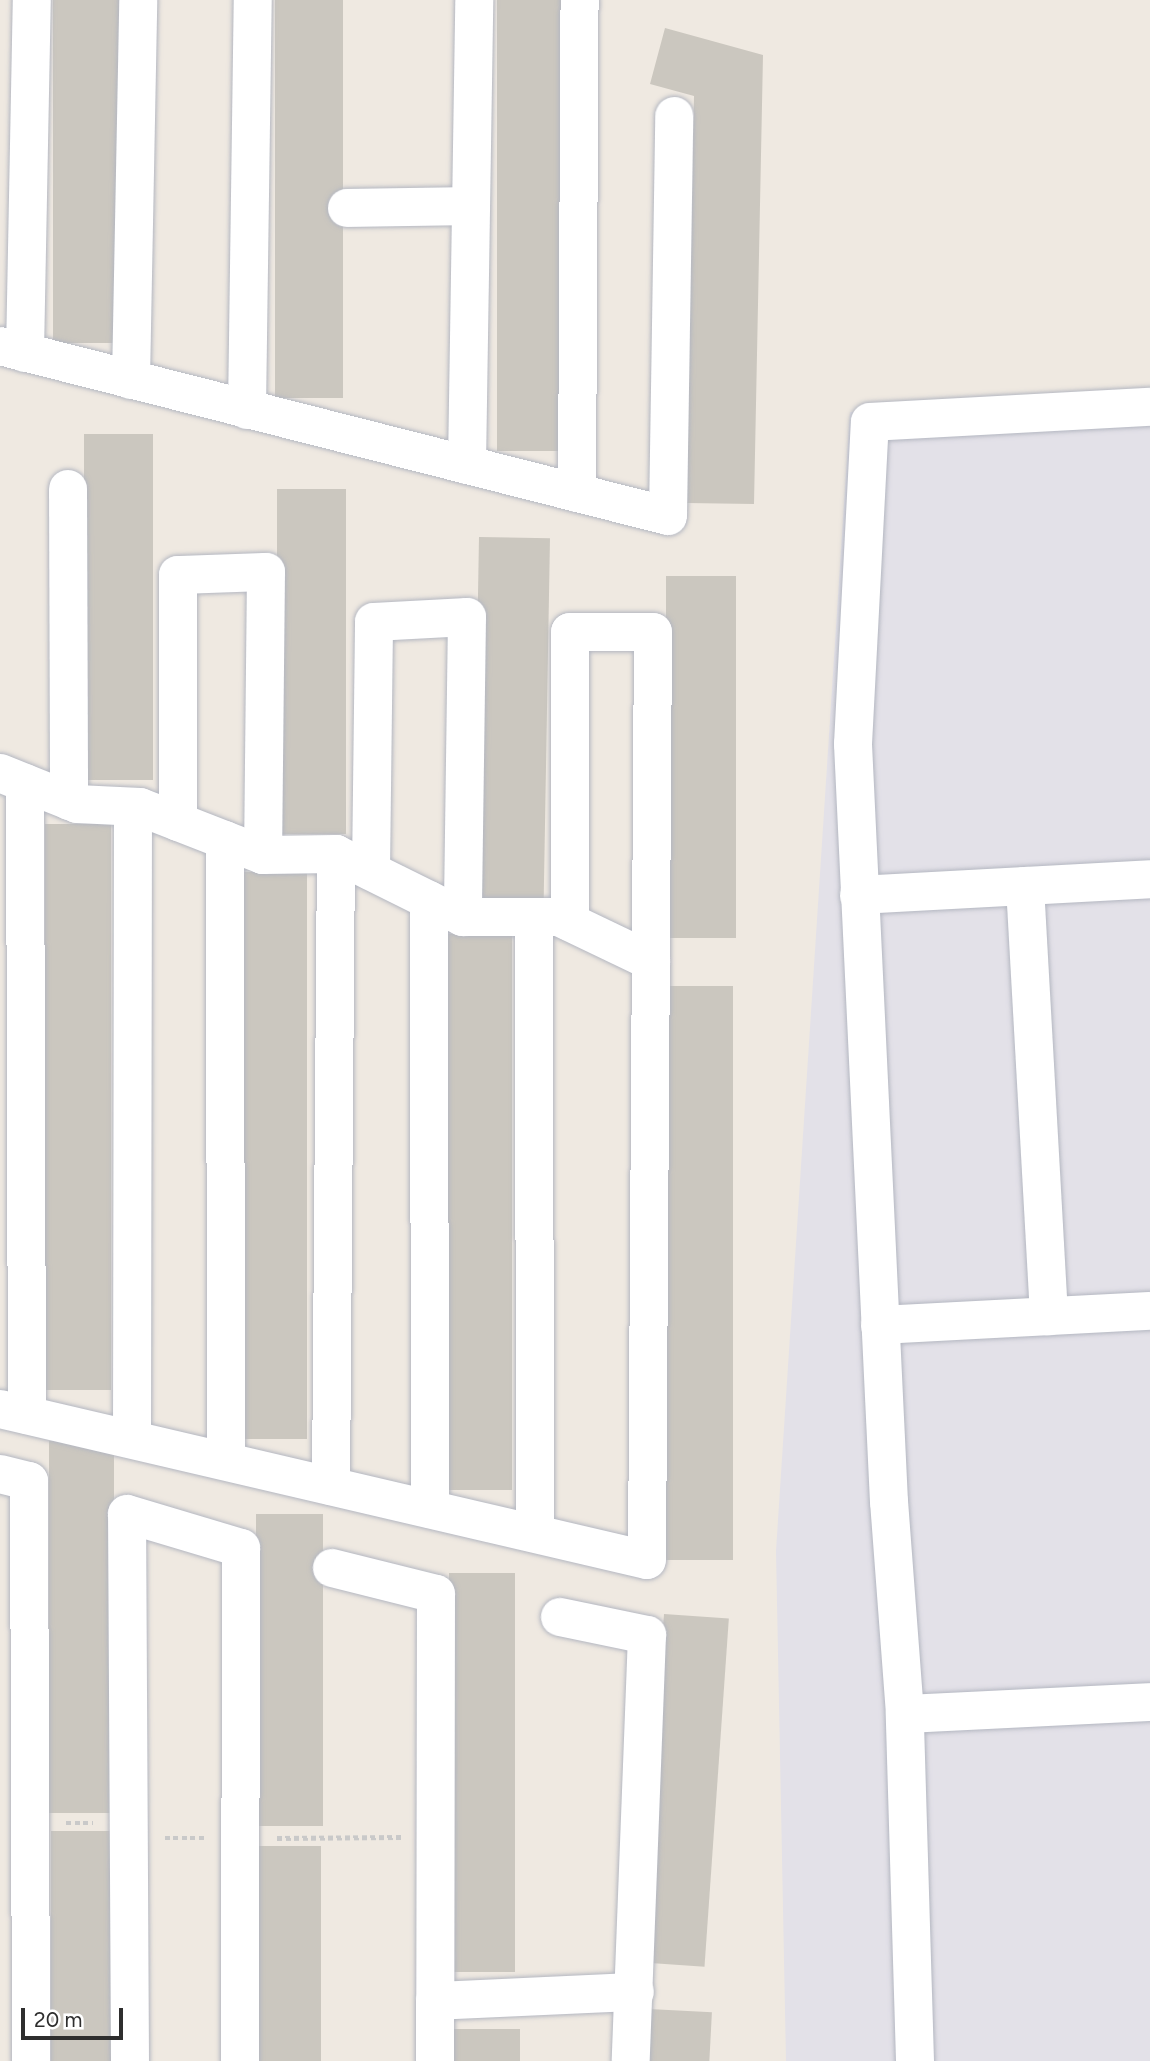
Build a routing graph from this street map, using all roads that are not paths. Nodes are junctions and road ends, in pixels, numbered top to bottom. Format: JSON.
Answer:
{"nodes":[{"id":1,"x":32,"y":0,"type":"edge"},
{"id":2,"x":138,"y":0,"type":"edge"},
{"id":3,"x":253,"y":0,"type":"edge"},
{"id":4,"x":474,"y":0,"type":"edge"},
{"id":5,"x":580,"y":0,"type":"edge"},
{"id":6,"x":674,"y":116,"type":"dead end"},
{"id":7,"x":471,"y":206,"type":"junction"},
{"id":8,"x":347,"y":208,"type":"dead end"},
{"id":9,"x":13,"y":350,"type":"edge"},
{"id":10,"x":131,"y":380,"type":"junction"},
{"id":11,"x":1150,"y":407,"type":"edge"},
{"id":12,"x":247,"y":410,"type":"junction"},
{"id":13,"x":467,"y":465,"type":"junction"},
{"id":14,"x":68,"y":489,"type":"dead end"},
{"id":15,"x":577,"y":493,"type":"junction"},
{"id":16,"x":13,"y":778,"type":"edge"},
{"id":17,"x":69,"y":801,"type":"junction"},
{"id":18,"x":132,"y":807,"type":"junction"},
{"id":19,"x":178,"y":822,"type":"junction"},
{"id":20,"x":225,"y":840,"type":"junction"},
{"id":21,"x":336,"y":854,"type":"junction"},
{"id":22,"x":263,"y":855,"type":"junction"},
{"id":23,"x":371,"y":871,"type":"junction"},
{"id":24,"x":1150,"y":878,"type":"edge"},
{"id":25,"x":1025,"y":886,"type":"junction"},
{"id":26,"x":859,"y":895,"type":"junction"},
{"id":27,"x":429,"y":900,"type":"junction"},
{"id":28,"x":463,"y":917,"type":"junction"},
{"id":29,"x":552,"y":920,"type":"junction"},
{"id":30,"x":651,"y":961,"type":"junction"},
{"id":31,"x":1150,"y":1311,"type":"edge"},
{"id":32,"x":1049,"y":1316,"type":"junction"},
{"id":33,"x":880,"y":1325,"type":"junction"},
{"id":34,"x":14,"y":1412,"type":"edge"},
{"id":35,"x":132,"y":1439,"type":"junction"},
{"id":36,"x":226,"y":1461,"type":"junction"},
{"id":37,"x":0,"y":1474,"type":"edge"},
{"id":38,"x":331,"y":1486,"type":"junction"},
{"id":39,"x":430,"y":1509,"type":"junction"},
{"id":40,"x":535,"y":1533,"type":"junction"},
{"id":41,"x":332,"y":1568,"type":"dead end"},
{"id":42,"x":560,"y":1617,"type":"dead end"},
{"id":43,"x":1150,"y":1702,"type":"edge"},
{"id":44,"x":905,"y":1714,"type":"junction"},
{"id":45,"x":635,"y":1992,"type":"junction"},
{"id":46,"x":435,"y":2001,"type":"junction"},
{"id":47,"x":31,"y":2061,"type":"edge"},
{"id":48,"x":130,"y":2061,"type":"edge"},
{"id":49,"x":240,"y":2061,"type":"edge"},
{"id":50,"x":435,"y":2061,"type":"edge"},
{"id":51,"x":631,"y":2061,"type":"edge"},
{"id":52,"x":915,"y":2061,"type":"edge"}],
"edges":[{"from":1,"to":9,"type":"lane"},
{"from":2,"to":10,"type":"lane"},
{"from":3,"to":12,"type":"lane"},
{"from":4,"to":7,"type":"lane"},
{"from":5,"to":15,"type":"lane"},
{"from":6,"to":15,"type":"lane"},
{"from":7,"to":8,"type":"lane"},
{"from":7,"to":13,"type":"lane"},
{"from":9,"to":10,"type":"lane"},
{"from":10,"to":12,"type":"lane"},
{"from":11,"to":26,"type":"lane"},
{"from":12,"to":13,"type":"lane"},
{"from":13,"to":15,"type":"lane"},
{"from":14,"to":17,"type":"lane"},
{"from":16,"to":17,"type":"lane"},
{"from":16,"to":34,"type":"lane"},
{"from":17,"to":18,"type":"lane"},
{"from":18,"to":19,"type":"lane"},
{"from":18,"to":35,"type":"lane"},
{"from":19,"to":20,"type":"lane"},
{"from":19,"to":22,"type":"lane"},
{"from":20,"to":22,"type":"lane"},
{"from":20,"to":36,"type":"lane"},
{"from":21,"to":22,"type":"lane"},
{"from":21,"to":23,"type":"lane"},
{"from":21,"to":38,"type":"lane"},
{"from":23,"to":27,"type":"lane"},
{"from":23,"to":28,"type":"lane"},
{"from":24,"to":25,"type":"lane"},
{"from":25,"to":26,"type":"lane"},
{"from":25,"to":32,"type":"lane"},
{"from":26,"to":33,"type":"lane"},
{"from":27,"to":28,"type":"lane"},
{"from":27,"to":39,"type":"lane"},
{"from":28,"to":29,"type":"lane"},
{"from":29,"to":30,"type":"lane"},
{"from":29,"to":30,"type":"lane"},
{"from":29,"to":40,"type":"lane"},
{"from":30,"to":40,"type":"lane"},
{"from":31,"to":32,"type":"lane"},
{"from":32,"to":33,"type":"lane"},
{"from":33,"to":44,"type":"lane"},
{"from":34,"to":35,"type":"lane"},
{"from":35,"to":36,"type":"lane"},
{"from":36,"to":38,"type":"lane"},
{"from":37,"to":47,"type":"lane"},
{"from":38,"to":39,"type":"lane"},
{"from":39,"to":40,"type":"lane"},
{"from":41,"to":46,"type":"lane"},
{"from":42,"to":45,"type":"lane"},
{"from":43,"to":44,"type":"lane"},
{"from":44,"to":52,"type":"lane"},
{"from":45,"to":46,"type":"lane"},
{"from":45,"to":51,"type":"lane"},
{"from":46,"to":50,"type":"lane"},
{"from":48,"to":49,"type":"lane"}]}
